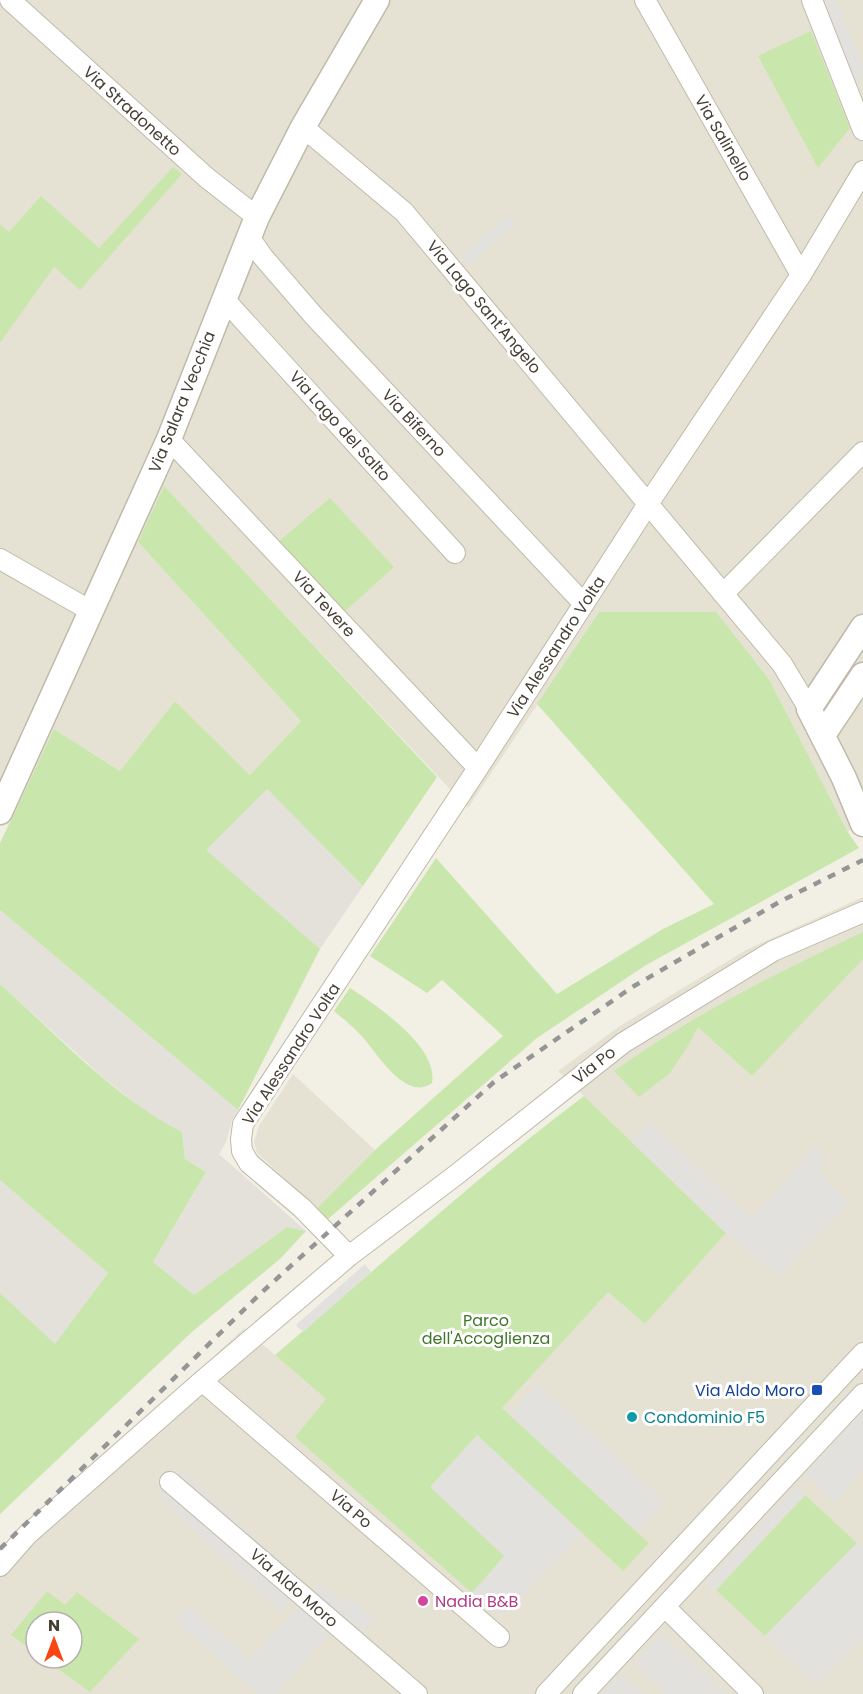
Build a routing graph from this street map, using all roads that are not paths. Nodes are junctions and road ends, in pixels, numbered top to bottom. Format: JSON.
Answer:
{"nodes":[{"id":1,"x":10,"y":0,"type":"edge"},
{"id":2,"x":377,"y":0,"type":"edge"},
{"id":3,"x":645,"y":0,"type":"edge"},
{"id":4,"x":812,"y":0,"type":"edge"},
{"id":5,"x":303,"y":127,"type":"junction"},
{"id":6,"x":863,"y":130,"type":"edge"},
{"id":7,"x":863,"y":171,"type":"edge"},
{"id":8,"x":253,"y":227,"type":"junction"},
{"id":9,"x":801,"y":276,"type":"junction"},
{"id":10,"x":224,"y":299,"type":"junction"},
{"id":11,"x":170,"y":439,"type":"junction"},
{"id":12,"x":863,"y":452,"type":"edge"},
{"id":13,"x":648,"y":504,"type":"junction"},
{"id":14,"x":455,"y":553,"type":"dead end"},
{"id":15,"x":0,"y":559,"type":"edge"},
{"id":16,"x":723,"y":594,"type":"junction"},
{"id":17,"x":584,"y":604,"type":"junction"},
{"id":18,"x":91,"y":611,"type":"junction"},
{"id":19,"x":863,"y":627,"type":"edge"},
{"id":20,"x":863,"y":675,"type":"edge"},
{"id":21,"x":809,"y":709,"type":"junction"},
{"id":22,"x":823,"y":735,"type":"junction"},
{"id":23,"x":478,"y":768,"type":"junction"},
{"id":24,"x":0,"y":812,"type":"edge"},
{"id":25,"x":863,"y":824,"type":"edge"},
{"id":26,"x":863,"y":912,"type":"edge"},
{"id":27,"x":349,"y":1256,"type":"junction"},
{"id":28,"x":863,"y":1353,"type":"edge"},
{"id":29,"x":202,"y":1381,"type":"junction"},
{"id":30,"x":863,"y":1394,"type":"edge"},
{"id":31,"x":170,"y":1482,"type":"dead end"},
{"id":32,"x":0,"y":1566,"type":"edge"},
{"id":33,"x":665,"y":1607,"type":"junction"},
{"id":34,"x":500,"y":1637,"type":"dead end"},
{"id":35,"x":417,"y":1694,"type":"edge"},
{"id":36,"x":546,"y":1694,"type":"edge"},
{"id":37,"x":583,"y":1694,"type":"edge"},
{"id":38,"x":753,"y":1694,"type":"edge"}],
"edges":[{"from":1,"to":8,"type":"street","name":"Via Stradonetto"},
{"from":2,"to":5,"type":"street","name":"Via Salara Vecchia"},
{"from":3,"to":9,"type":"street","name":"Via Salinello"},
{"from":4,"to":6,"type":"street"},
{"from":5,"to":8,"type":"street","name":"Via Salara Vecchia"},
{"from":5,"to":13,"type":"street","name":"Via Lago Sant'Angelo"},
{"from":7,"to":9,"type":"street","name":"Via Alessandro Volta"},
{"from":8,"to":10,"type":"street","name":"Via Salara Vecchia"},
{"from":8,"to":17,"type":"street","name":"Via Biferno"},
{"from":9,"to":13,"type":"street","name":"Via Alessandro Volta"},
{"from":10,"to":11,"type":"street","name":"Via Salara Vecchia"},
{"from":10,"to":14,"type":"street","name":"Via Lago del Salto"},
{"from":11,"to":18,"type":"street","name":"Via Salara Vecchia"},
{"from":11,"to":23,"type":"street","name":"Via Tevere"},
{"from":12,"to":16,"type":"street"},
{"from":13,"to":16,"type":"street"},
{"from":13,"to":17,"type":"street","name":"Via Alessandro Volta"},
{"from":15,"to":18,"type":"street"},
{"from":16,"to":21,"type":"street"},
{"from":17,"to":23,"type":"street","name":"Via Alessandro Volta"},
{"from":18,"to":24,"type":"street","name":"Via Salara Vecchia"},
{"from":19,"to":21,"type":"street"},
{"from":20,"to":22,"type":"street"},
{"from":21,"to":22,"type":"street"},
{"from":22,"to":25,"type":"street"},
{"from":23,"to":27,"type":"street","name":"Via Alessandro Volta"},
{"from":26,"to":27,"type":"street","name":"Via Po"},
{"from":27,"to":29,"type":"street"},
{"from":28,"to":36,"type":"street"},
{"from":29,"to":32,"type":"street"},
{"from":29,"to":34,"type":"street","name":"Via Po"},
{"from":30,"to":33,"type":"street"},
{"from":31,"to":35,"type":"street","name":"Via Aldo Moro"},
{"from":33,"to":37,"type":"street"},
{"from":33,"to":38,"type":"street"}]}
